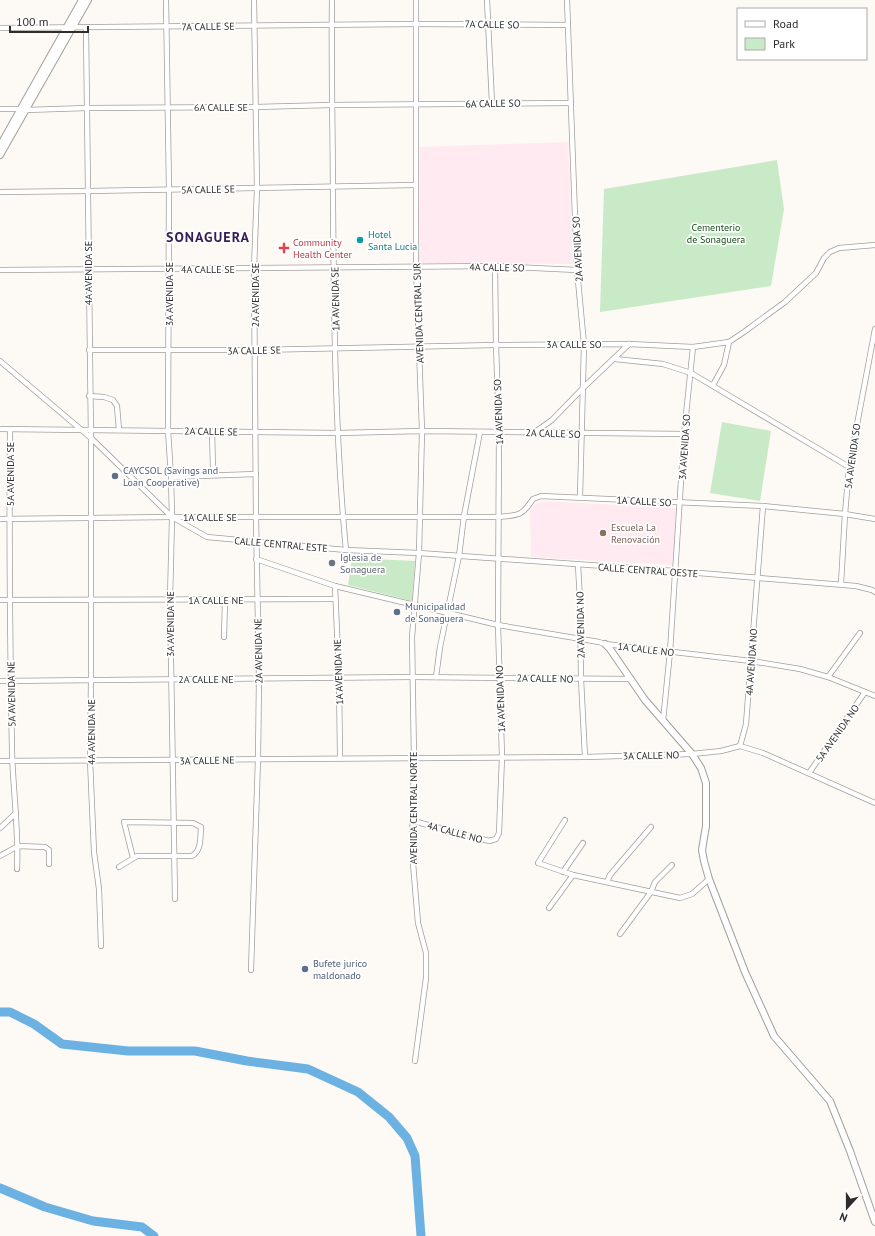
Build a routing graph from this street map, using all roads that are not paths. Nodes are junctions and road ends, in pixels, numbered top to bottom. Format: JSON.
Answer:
{"nodes":[{"id":1,"x":82,"y":0,"type":"edge"},
{"id":2,"x":88,"y":0,"type":"edge"},
{"id":3,"x":166,"y":0,"type":"edge"},
{"id":4,"x":254,"y":0,"type":"edge"},
{"id":5,"x":332,"y":0,"type":"edge"},
{"id":6,"x":416,"y":0,"type":"edge"},
{"id":7,"x":488,"y":0,"type":"edge"},
{"id":8,"x":567,"y":0,"type":"edge"},
{"id":9,"x":416,"y":24,"type":"junction"},
{"id":10,"x":489,"y":24,"type":"junction"},
{"id":11,"x":331,"y":25,"type":"junction"},
{"id":12,"x":568,"y":25,"type":"junction"},
{"id":13,"x":255,"y":26,"type":"junction"},
{"id":14,"x":166,"y":27,"type":"junction"},
{"id":15,"x":0,"y":28,"type":"edge"},
{"id":16,"x":69,"y":28,"type":"junction"},
{"id":17,"x":86,"y":28,"type":"junction"},
{"id":18,"x":571,"y":103,"type":"junction"},
{"id":19,"x":415,"y":104,"type":"junction"},
{"id":20,"x":492,"y":104,"type":"junction"},
{"id":21,"x":331,"y":105,"type":"junction"},
{"id":22,"x":167,"y":107,"type":"junction"},
{"id":23,"x":255,"y":107,"type":"junction"},
{"id":24,"x":87,"y":108,"type":"junction"},
{"id":25,"x":0,"y":110,"type":"edge"},
{"id":26,"x":23,"y":110,"type":"junction"},
{"id":27,"x":0,"y":146,"type":"edge"},
{"id":28,"x":0,"y":155,"type":"edge"},
{"id":29,"x":416,"y":185,"type":"junction"},
{"id":30,"x":333,"y":187,"type":"junction"},
{"id":31,"x":257,"y":188,"type":"junction"},
{"id":32,"x":169,"y":190,"type":"junction"},
{"id":33,"x":0,"y":192,"type":"edge"},
{"id":34,"x":88,"y":192,"type":"junction"},
{"id":35,"x":875,"y":245,"type":"edge"},
{"id":36,"x":416,"y":266,"type":"junction"},
{"id":37,"x":495,"y":266,"type":"junction"},
{"id":38,"x":334,"y":267,"type":"junction"},
{"id":39,"x":88,"y":269,"type":"junction"},
{"id":40,"x":169,"y":269,"type":"junction"},
{"id":41,"x":254,"y":269,"type":"junction"},
{"id":42,"x":0,"y":270,"type":"edge"},
{"id":43,"x":577,"y":270,"type":"junction"},
{"id":44,"x":875,"y":329,"type":"edge"},
{"id":45,"x":729,"y":342,"type":"junction"},
{"id":46,"x":584,"y":344,"type":"junction"},
{"id":47,"x":629,"y":344,"type":"junction"},
{"id":48,"x":496,"y":345,"type":"junction"},
{"id":49,"x":419,"y":347,"type":"junction"},
{"id":50,"x":693,"y":347,"type":"junction"},
{"id":51,"x":336,"y":348,"type":"junction"},
{"id":52,"x":89,"y":350,"type":"junction"},
{"id":53,"x":169,"y":350,"type":"junction"},
{"id":54,"x":255,"y":350,"type":"junction"},
{"id":55,"x":615,"y":359,"type":"junction"},
{"id":56,"x":0,"y":361,"type":"edge"},
{"id":57,"x":691,"y":373,"type":"junction"},
{"id":58,"x":713,"y":385,"type":"junction"},
{"id":59,"x":584,"y":387,"type":"junction"},
{"id":60,"x":89,"y":396,"type":"junction"},
{"id":61,"x":0,"y":429,"type":"edge"},
{"id":62,"x":10,"y":429,"type":"junction"},
{"id":63,"x":80,"y":430,"type":"junction"},
{"id":64,"x":90,"y":430,"type":"junction"},
{"id":65,"x":119,"y":430,"type":"junction"},
{"id":66,"x":168,"y":430,"type":"junction"},
{"id":67,"x":212,"y":431,"type":"junction"},
{"id":68,"x":422,"y":431,"type":"junction"},
{"id":69,"x":500,"y":431,"type":"junction"},
{"id":70,"x":255,"y":432,"type":"junction"},
{"id":71,"x":480,"y":432,"type":"junction"},
{"id":72,"x":535,"y":432,"type":"junction"},
{"id":73,"x":338,"y":433,"type":"junction"},
{"id":74,"x":582,"y":434,"type":"junction"},
{"id":75,"x":684,"y":434,"type":"junction"},
{"id":76,"x":90,"y":438,"type":"junction"},
{"id":77,"x":849,"y":467,"type":"junction"},
{"id":78,"x":256,"y":474,"type":"junction"},
{"id":79,"x":209,"y":475,"type":"junction"},
{"id":80,"x":172,"y":477,"type":"junction"},
{"id":81,"x":580,"y":498,"type":"junction"},
{"id":82,"x":680,"y":503,"type":"junction"},
{"id":83,"x":763,"y":506,"type":"junction"},
{"id":84,"x":844,"y":514,"type":"junction"},
{"id":85,"x":343,"y":516,"type":"junction"},
{"id":86,"x":420,"y":516,"type":"junction"},
{"id":87,"x":464,"y":516,"type":"junction"},
{"id":88,"x":90,"y":517,"type":"junction"},
{"id":89,"x":172,"y":517,"type":"junction"},
{"id":90,"x":256,"y":517,"type":"junction"},
{"id":91,"x":499,"y":517,"type":"junction"},
{"id":92,"x":0,"y":519,"type":"edge"},
{"id":93,"x":9,"y":519,"type":"junction"},
{"id":94,"x":875,"y":519,"type":"edge"},
{"id":95,"x":256,"y":542,"type":"junction"},
{"id":96,"x":346,"y":550,"type":"junction"},
{"id":97,"x":419,"y":553,"type":"junction"},
{"id":98,"x":459,"y":556,"type":"junction"},
{"id":99,"x":498,"y":559,"type":"junction"},
{"id":100,"x":256,"y":560,"type":"junction"},
{"id":101,"x":578,"y":565,"type":"junction"},
{"id":102,"x":675,"y":571,"type":"junction"},
{"id":103,"x":757,"y":577,"type":"junction"},
{"id":104,"x":841,"y":584,"type":"junction"},
{"id":105,"x":335,"y":586,"type":"junction"},
{"id":106,"x":874,"y":589,"type":"edge"},
{"id":107,"x":335,"y":599,"type":"junction"},
{"id":108,"x":0,"y":600,"type":"edge"},
{"id":109,"x":9,"y":600,"type":"junction"},
{"id":110,"x":90,"y":600,"type":"junction"},
{"id":111,"x":170,"y":600,"type":"junction"},
{"id":112,"x":225,"y":600,"type":"junction"},
{"id":113,"x":256,"y":600,"type":"junction"},
{"id":114,"x":415,"y":605,"type":"junction"},
{"id":115,"x":448,"y":613,"type":"junction"},
{"id":116,"x":498,"y":625,"type":"junction"},
{"id":117,"x":860,"y":633,"type":"dead end"},
{"id":118,"x":224,"y":638,"type":"dead end"},
{"id":119,"x":581,"y":638,"type":"junction"},
{"id":120,"x":605,"y":644,"type":"junction"},
{"id":121,"x":670,"y":652,"type":"junction"},
{"id":122,"x":751,"y":661,"type":"junction"},
{"id":123,"x":412,"y":677,"type":"junction"},
{"id":124,"x":436,"y":677,"type":"junction"},
{"id":125,"x":828,"y":677,"type":"junction"},
{"id":126,"x":259,"y":678,"type":"junction"},
{"id":127,"x":339,"y":678,"type":"junction"},
{"id":128,"x":500,"y":678,"type":"junction"},
{"id":129,"x":170,"y":679,"type":"junction"},
{"id":130,"x":581,"y":679,"type":"junction"},
{"id":131,"x":630,"y":679,"type":"junction"},
{"id":132,"x":11,"y":680,"type":"junction"},
{"id":133,"x":91,"y":680,"type":"junction"},
{"id":134,"x":0,"y":681,"type":"edge"},
{"id":135,"x":866,"y":692,"type":"junction"},
{"id":136,"x":875,"y":696,"type":"edge"},
{"id":137,"x":663,"y":721,"type":"junction"},
{"id":138,"x":740,"y":746,"type":"junction"},
{"id":139,"x":692,"y":754,"type":"junction"},
{"id":140,"x":585,"y":756,"type":"junction"},
{"id":141,"x":340,"y":758,"type":"junction"},
{"id":142,"x":414,"y":758,"type":"junction"},
{"id":143,"x":502,"y":758,"type":"junction"},
{"id":144,"x":258,"y":759,"type":"junction"},
{"id":145,"x":90,"y":760,"type":"junction"},
{"id":146,"x":172,"y":760,"type":"junction"},
{"id":147,"x":0,"y":761,"type":"edge"},
{"id":148,"x":12,"y":761,"type":"junction"},
{"id":149,"x":810,"y":773,"type":"junction"},
{"id":150,"x":875,"y":803,"type":"edge"},
{"id":151,"x":16,"y":813,"type":"junction"},
{"id":152,"x":565,"y":820,"type":"dead end"},
{"id":153,"x":413,"y":821,"type":"junction"},
{"id":154,"x":174,"y":822,"type":"junction"},
{"id":155,"x":651,"y":827,"type":"dead end"},
{"id":156,"x":0,"y":828,"type":"edge"},
{"id":157,"x":496,"y":839,"type":"joint"},
{"id":158,"x":583,"y":843,"type":"dead end"},
{"id":159,"x":18,"y":846,"type":"junction"},
{"id":160,"x":0,"y":856,"type":"edge"},
{"id":161,"x":174,"y":856,"type":"junction"},
{"id":162,"x":133,"y":858,"type":"junction"},
{"id":163,"x":49,"y":864,"type":"dead end"},
{"id":164,"x":672,"y":866,"type":"dead end"},
{"id":165,"x":119,"y":867,"type":"dead end"},
{"id":166,"x":17,"y":869,"type":"dead end"},
{"id":167,"x":563,"y":872,"type":"junction"},
{"id":168,"x":573,"y":875,"type":"junction"},
{"id":169,"x":709,"y":879,"type":"junction"},
{"id":170,"x":607,"y":882,"type":"junction"},
{"id":171,"x":651,"y":892,"type":"junction"},
{"id":172,"x":175,"y":899,"type":"dead end"},
{"id":173,"x":549,"y":908,"type":"dead end"},
{"id":174,"x":620,"y":934,"type":"dead end"},
{"id":175,"x":101,"y":946,"type":"dead end"},
{"id":176,"x":251,"y":970,"type":"dead end"},
{"id":177,"x":415,"y":1061,"type":"dead end"},
{"id":178,"x":875,"y":1222,"type":"edge"}],
"edges":[{"from":1,"to":16,"type":"street"},
{"from":2,"to":16,"type":"street"},
{"from":3,"to":14,"type":"street","name":"3A AVENIDA SE"},
{"from":4,"to":13,"type":"street","name":"2A AVENIDA SE"},
{"from":5,"to":11,"type":"street","name":"1A AVENIDA SE"},
{"from":6,"to":9,"type":"street","name":"AVENIDA CENTRAL SUR"},
{"from":7,"to":10,"type":"street"},
{"from":8,"to":12,"type":"street","name":"2A AVENIDA SO"},
{"from":9,"to":10,"type":"street","name":"7A CALLE SO"},
{"from":9,"to":11,"type":"street","name":"7A CALLE SE"},
{"from":9,"to":19,"type":"street","name":"AVENIDA CENTRAL SUR"},
{"from":10,"to":12,"type":"street","name":"7A CALLE SO"},
{"from":10,"to":20,"type":"street"},
{"from":11,"to":13,"type":"street","name":"7A CALLE SE"},
{"from":11,"to":21,"type":"street","name":"1A AVENIDA SE"},
{"from":12,"to":18,"type":"street","name":"2A AVENIDA SO"},
{"from":13,"to":14,"type":"street","name":"7A CALLE SE"},
{"from":13,"to":23,"type":"street","name":"2A AVENIDA SE"},
{"from":14,"to":17,"type":"street","name":"7A CALLE SE"},
{"from":14,"to":22,"type":"street","name":"3A AVENIDA SE"},
{"from":15,"to":16,"type":"street","name":"7A CALLE SE"},
{"from":16,"to":17,"type":"street","name":"7A CALLE SE"},
{"from":16,"to":26,"type":"street"},
{"from":17,"to":24,"type":"street","name":"4A AVENIDA SE"},
{"from":18,"to":20,"type":"street","name":"6A CALLE SO"},
{"from":18,"to":43,"type":"street","name":"2A AVENIDA SO"},
{"from":19,"to":20,"type":"street","name":"6A CALLE SO"},
{"from":19,"to":21,"type":"street","name":"6A CALLE SE"},
{"from":19,"to":29,"type":"street","name":"AVENIDA CENTRAL SUR"},
{"from":21,"to":23,"type":"street","name":"6A CALLE SE"},
{"from":21,"to":30,"type":"street","name":"1A AVENIDA SE"},
{"from":22,"to":23,"type":"street","name":"6A CALLE SE"},
{"from":22,"to":24,"type":"street","name":"6A CALLE SE"},
{"from":22,"to":32,"type":"street","name":"3A AVENIDA SE"},
{"from":23,"to":31,"type":"street","name":"2A AVENIDA SE"},
{"from":24,"to":26,"type":"street","name":"6A CALLE SE"},
{"from":24,"to":34,"type":"street","name":"4A AVENIDA SE"},
{"from":25,"to":26,"type":"street","name":"6A CALLE SE"},
{"from":26,"to":27,"type":"street"},
{"from":26,"to":28,"type":"street"},
{"from":29,"to":30,"type":"street","name":"5A CALLE SE"},
{"from":29,"to":36,"type":"street","name":"AVENIDA CENTRAL SUR"},
{"from":30,"to":31,"type":"street","name":"5A CALLE SE"},
{"from":30,"to":38,"type":"street","name":"1A AVENIDA SE"},
{"from":31,"to":32,"type":"street","name":"5A CALLE SE"},
{"from":31,"to":41,"type":"street","name":"2A AVENIDA SE"},
{"from":32,"to":34,"type":"street","name":"5A CALLE SE"},
{"from":32,"to":40,"type":"street","name":"3A AVENIDA SE"},
{"from":33,"to":34,"type":"street","name":"5A CALLE SE"},
{"from":34,"to":39,"type":"street","name":"4A AVENIDA SE"},
{"from":35,"to":45,"type":"street"},
{"from":36,"to":37,"type":"street","name":"4A CALLE SO"},
{"from":36,"to":38,"type":"street","name":"4A CALLE SE"},
{"from":36,"to":49,"type":"street","name":"AVENIDA CENTRAL SUR"},
{"from":37,"to":43,"type":"street","name":"4A CALLE SO"},
{"from":37,"to":48,"type":"street","name":"1A AVENIDA SO"},
{"from":38,"to":41,"type":"street","name":"4A CALLE SE"},
{"from":38,"to":51,"type":"street","name":"1A AVENIDA SE"},
{"from":39,"to":40,"type":"street","name":"4A CALLE SE"},
{"from":39,"to":42,"type":"street","name":"4A CALLE SE"},
{"from":39,"to":52,"type":"street","name":"4A AVENIDA SE"},
{"from":40,"to":41,"type":"street","name":"4A CALLE SE"},
{"from":40,"to":53,"type":"street","name":"3A AVENIDA SE"},
{"from":41,"to":54,"type":"street","name":"2A AVENIDA SE"},
{"from":43,"to":46,"type":"street","name":"2A AVENIDA SO"},
{"from":44,"to":77,"type":"street","name":"5A AVENIDA SO"},
{"from":45,"to":50,"type":"street","name":"3A CALLE SO"},
{"from":45,"to":58,"type":"street"},
{"from":46,"to":47,"type":"street","name":"3A CALLE SO"},
{"from":46,"to":48,"type":"street","name":"3A CALLE SO"},
{"from":46,"to":59,"type":"street","name":"2A AVENIDA SO"},
{"from":47,"to":50,"type":"street","name":"3A CALLE SO"},
{"from":47,"to":55,"type":"street"},
{"from":48,"to":49,"type":"street","name":"3A CALLE SO"},
{"from":48,"to":69,"type":"street","name":"1A AVENIDA SO"},
{"from":49,"to":51,"type":"street","name":"3A CALLE SE"},
{"from":49,"to":68,"type":"street","name":"AVENIDA CENTRAL SUR"},
{"from":50,"to":57,"type":"street","name":"3A AVENIDA SO"},
{"from":51,"to":54,"type":"street","name":"3A CALLE SE"},
{"from":51,"to":73,"type":"street","name":"1A AVENIDA SE"},
{"from":52,"to":53,"type":"street","name":"3A CALLE SE"},
{"from":52,"to":60,"type":"street","name":"4A AVENIDA SE"},
{"from":53,"to":54,"type":"street","name":"3A CALLE SE"},
{"from":53,"to":66,"type":"street","name":"3A AVENIDA SE"},
{"from":54,"to":70,"type":"street","name":"2A AVENIDA SE"},
{"from":55,"to":57,"type":"street"},
{"from":55,"to":59,"type":"street"},
{"from":56,"to":63,"type":"street","name":"CALLE CENTRAL ESTE"},
{"from":57,"to":58,"type":"street"},
{"from":57,"to":75,"type":"street","name":"3A AVENIDA SO"},
{"from":58,"to":77,"type":"street"},
{"from":59,"to":72,"type":"street"},
{"from":59,"to":74,"type":"street","name":"2A AVENIDA SO"},
{"from":60,"to":64,"type":"street","name":"4A AVENIDA SE"},
{"from":60,"to":65,"type":"street"},
{"from":61,"to":62,"type":"street","name":"2A CALLE SE"},
{"from":62,"to":63,"type":"street","name":"2A CALLE SE"},
{"from":62,"to":93,"type":"street","name":"5A AVENIDA SE"},
{"from":63,"to":64,"type":"street","name":"2A CALLE SE"},
{"from":63,"to":76,"type":"street","name":"CALLE CENTRAL ESTE"},
{"from":64,"to":65,"type":"street","name":"2A CALLE SE"},
{"from":64,"to":76,"type":"street","name":"4A AVENIDA SE"},
{"from":65,"to":66,"type":"street","name":"2A CALLE SE"},
{"from":66,"to":67,"type":"street","name":"2A CALLE SE"},
{"from":66,"to":80,"type":"street","name":"3A AVENIDA SE"},
{"from":67,"to":70,"type":"street","name":"2A CALLE SE"},
{"from":67,"to":79,"type":"street"},
{"from":68,"to":71,"type":"street","name":"2A CALLE SO"},
{"from":68,"to":73,"type":"street","name":"2A CALLE SE"},
{"from":68,"to":86,"type":"street","name":"AVENIDA CENTRAL SUR"},
{"from":69,"to":71,"type":"street","name":"2A CALLE SO"},
{"from":69,"to":72,"type":"street","name":"2A CALLE SO"},
{"from":69,"to":91,"type":"street","name":"1A AVENIDA SO"},
{"from":70,"to":73,"type":"street","name":"2A CALLE SE"},
{"from":70,"to":78,"type":"street","name":"2A AVENIDA SE"},
{"from":71,"to":87,"type":"street"},
{"from":72,"to":74,"type":"street","name":"2A CALLE SO"},
{"from":73,"to":85,"type":"street","name":"1A AVENIDA SE"},
{"from":74,"to":75,"type":"street","name":"2A CALLE SO"},
{"from":74,"to":81,"type":"street","name":"2A AVENIDA SO"},
{"from":75,"to":82,"type":"street","name":"3A AVENIDA SO"},
{"from":76,"to":88,"type":"street","name":"4A AVENIDA SE"},
{"from":76,"to":89,"type":"street","name":"CALLE CENTRAL ESTE"},
{"from":77,"to":84,"type":"street","name":"5A AVENIDA SO"},
{"from":78,"to":79,"type":"street"},
{"from":78,"to":90,"type":"street","name":"2A AVENIDA SE"},
{"from":79,"to":80,"type":"street"},
{"from":80,"to":89,"type":"street","name":"3A AVENIDA SE"},
{"from":81,"to":82,"type":"street","name":"1A CALLE SO"},
{"from":81,"to":91,"type":"street","name":"1A CALLE SO"},
{"from":82,"to":83,"type":"street","name":"1A CALLE SO"},
{"from":82,"to":102,"type":"street","name":"3A AVENIDA SO"},
{"from":83,"to":84,"type":"street","name":"1A CALLE SO"},
{"from":83,"to":103,"type":"street","name":"4A AVENIDA NO"},
{"from":84,"to":94,"type":"street","name":"1A CALLE SO"},
{"from":84,"to":104,"type":"street","name":"5A AVENIDA SO"},
{"from":85,"to":86,"type":"street","name":"1A CALLE SE"},
{"from":85,"to":90,"type":"street","name":"1A CALLE SE"},
{"from":85,"to":96,"type":"street","name":"1A AVENIDA SE"},
{"from":86,"to":87,"type":"street","name":"1A CALLE SO"},
{"from":86,"to":97,"type":"street","name":"AVENIDA CENTRAL SUR"},
{"from":87,"to":91,"type":"street","name":"1A CALLE SO"},
{"from":87,"to":98,"type":"street"},
{"from":88,"to":89,"type":"street","name":"1A CALLE SE"},
{"from":88,"to":93,"type":"street","name":"1A CALLE SE"},
{"from":88,"to":110,"type":"street","name":"4A AVENIDA NE"},
{"from":89,"to":90,"type":"street","name":"1A CALLE SE"},
{"from":89,"to":95,"type":"street","name":"CALLE CENTRAL ESTE"},
{"from":89,"to":111,"type":"street","name":"3A AVENIDA NE"},
{"from":90,"to":95,"type":"street","name":"2A AVENIDA SE"},
{"from":91,"to":99,"type":"street","name":"1A AVENIDA SO"},
{"from":92,"to":93,"type":"street","name":"1A CALLE SE"},
{"from":93,"to":109,"type":"street","name":"5A AVENIDA NE"},
{"from":95,"to":96,"type":"street","name":"CALLE CENTRAL ESTE"},
{"from":95,"to":100,"type":"street","name":"2A AVENIDA NE"},
{"from":96,"to":97,"type":"street","name":"CALLE CENTRAL ESTE"},
{"from":97,"to":98,"type":"street","name":"CALLE CENTRAL OESTE"},
{"from":97,"to":114,"type":"street","name":"AVENIDA CENTRAL NORTE"},
{"from":98,"to":99,"type":"street","name":"CALLE CENTRAL OESTE"},
{"from":98,"to":115,"type":"street"},
{"from":99,"to":101,"type":"street","name":"CALLE CENTRAL OESTE"},
{"from":99,"to":116,"type":"street","name":"1A AVENIDA NO"},
{"from":100,"to":105,"type":"street"},
{"from":100,"to":113,"type":"street","name":"2A AVENIDA NE"},
{"from":101,"to":102,"type":"street","name":"CALLE CENTRAL OESTE"},
{"from":101,"to":119,"type":"street","name":"2A AVENIDA NO"},
{"from":102,"to":103,"type":"street","name":"CALLE CENTRAL OESTE"},
{"from":102,"to":121,"type":"street","name":"3A AVENIDA SO"},
{"from":103,"to":104,"type":"street","name":"CALLE CENTRAL OESTE"},
{"from":103,"to":122,"type":"street","name":"4A AVENIDA NO"},
{"from":104,"to":106,"type":"street","name":"CALLE CENTRAL OESTE"},
{"from":105,"to":107,"type":"street","name":"1A AVENIDA NE"},
{"from":105,"to":114,"type":"street"},
{"from":107,"to":113,"type":"street","name":"1A CALLE NE"},
{"from":107,"to":127,"type":"street","name":"1A AVENIDA NE"},
{"from":108,"to":109,"type":"street","name":"1A CALLE NE"},
{"from":109,"to":110,"type":"street","name":"1A CALLE NE"},
{"from":109,"to":132,"type":"street","name":"5A AVENIDA NE"},
{"from":110,"to":111,"type":"street","name":"1A CALLE NE"},
{"from":110,"to":133,"type":"street","name":"4A AVENIDA NE"},
{"from":111,"to":112,"type":"street","name":"1A CALLE NE"},
{"from":111,"to":129,"type":"street","name":"3A AVENIDA NE"},
{"from":112,"to":113,"type":"street","name":"1A CALLE NE"},
{"from":112,"to":118,"type":"street"},
{"from":113,"to":126,"type":"street","name":"2A AVENIDA NE"},
{"from":114,"to":115,"type":"street","name":"1A CALLE NO"},
{"from":114,"to":123,"type":"street","name":"AVENIDA CENTRAL NORTE"},
{"from":115,"to":116,"type":"street","name":"1A CALLE NO"},
{"from":115,"to":124,"type":"street"},
{"from":116,"to":119,"type":"street","name":"1A CALLE NO"},
{"from":116,"to":128,"type":"street","name":"1A AVENIDA NO"},
{"from":117,"to":125,"type":"street"},
{"from":119,"to":120,"type":"street","name":"1A CALLE NO"},
{"from":119,"to":130,"type":"street","name":"2A AVENIDA NO"},
{"from":120,"to":121,"type":"street","name":"1A CALLE NO"},
{"from":120,"to":131,"type":"street"},
{"from":121,"to":122,"type":"street","name":"1A CALLE NO"},
{"from":121,"to":137,"type":"street","name":"3A AVENIDA SO"},
{"from":122,"to":125,"type":"street","name":"1A CALLE NO"},
{"from":122,"to":138,"type":"street","name":"4A AVENIDA NO"},
{"from":123,"to":124,"type":"street","name":"2A CALLE NO"},
{"from":123,"to":127,"type":"street","name":"2A CALLE NE"},
{"from":123,"to":142,"type":"street","name":"AVENIDA CENTRAL NORTE"},
{"from":124,"to":128,"type":"street","name":"2A CALLE NO"},
{"from":125,"to":135,"type":"street","name":"1A CALLE NO"},
{"from":126,"to":127,"type":"street","name":"2A CALLE NE"},
{"from":126,"to":129,"type":"street","name":"2A CALLE NE"},
{"from":126,"to":144,"type":"street","name":"2A AVENIDA NE"},
{"from":127,"to":141,"type":"street","name":"1A AVENIDA NE"},
{"from":128,"to":130,"type":"street","name":"2A CALLE NO"},
{"from":128,"to":143,"type":"street","name":"1A AVENIDA NO"},
{"from":129,"to":133,"type":"street","name":"2A CALLE NE"},
{"from":129,"to":146,"type":"street","name":"3A AVENIDA NE"},
{"from":130,"to":131,"type":"street","name":"2A CALLE NO"},
{"from":130,"to":140,"type":"street","name":"2A AVENIDA NO"},
{"from":131,"to":137,"type":"street"},
{"from":132,"to":133,"type":"street","name":"2A CALLE NE"},
{"from":132,"to":134,"type":"street","name":"2A CALLE NE"},
{"from":132,"to":148,"type":"street","name":"5A AVENIDA NE"},
{"from":133,"to":145,"type":"street","name":"4A AVENIDA NE"},
{"from":135,"to":136,"type":"street","name":"1A CALLE NO"},
{"from":135,"to":149,"type":"street","name":"5A AVENIDA NO"},
{"from":137,"to":139,"type":"street"},
{"from":138,"to":139,"type":"street","name":"3A CALLE NO"},
{"from":138,"to":149,"type":"street"},
{"from":139,"to":140,"type":"street","name":"3A CALLE NO"},
{"from":139,"to":169,"type":"street"},
{"from":140,"to":143,"type":"street","name":"3A CALLE NO"},
{"from":141,"to":142,"type":"street","name":"3A CALLE NE"},
{"from":141,"to":144,"type":"street","name":"3A CALLE NE"},
{"from":142,"to":143,"type":"street","name":"3A CALLE NO"},
{"from":142,"to":153,"type":"street","name":"AVENIDA CENTRAL NORTE"},
{"from":143,"to":157,"type":"street","name":"1A AVENIDA NO"},
{"from":144,"to":146,"type":"street","name":"3A CALLE NE"},
{"from":144,"to":176,"type":"street","name":"2A AVENIDA NE"},
{"from":145,"to":146,"type":"street","name":"3A CALLE NE"},
{"from":145,"to":148,"type":"street","name":"3A CALLE NE"},
{"from":145,"to":175,"type":"street","name":"4A AVENIDA NE"},
{"from":146,"to":154,"type":"street","name":"3A AVENIDA NE"},
{"from":147,"to":148,"type":"street","name":"3A CALLE NE"},
{"from":148,"to":151,"type":"street","name":"5A AVENIDA NE"},
{"from":149,"to":150,"type":"street"},
{"from":151,"to":156,"type":"street"},
{"from":151,"to":159,"type":"street","name":"5A AVENIDA NE"},
{"from":152,"to":167,"type":"street"},
{"from":153,"to":157,"type":"street","name":"4A CALLE NO"},
{"from":153,"to":177,"type":"street","name":"AVENIDA CENTRAL NORTE"},
{"from":154,"to":161,"type":"street","name":"3A AVENIDA NE"},
{"from":154,"to":161,"type":"street"},
{"from":154,"to":162,"type":"street"},
{"from":155,"to":170,"type":"street"},
{"from":158,"to":167,"type":"street"},
{"from":159,"to":160,"type":"street"},
{"from":159,"to":163,"type":"street"},
{"from":159,"to":166,"type":"street","name":"5A AVENIDA NE"},
{"from":161,"to":162,"type":"street"},
{"from":161,"to":172,"type":"street","name":"3A AVENIDA NE"},
{"from":162,"to":165,"type":"street"},
{"from":164,"to":171,"type":"street"},
{"from":167,"to":168,"type":"street"},
{"from":168,"to":170,"type":"street"},
{"from":168,"to":173,"type":"street"},
{"from":169,"to":171,"type":"street"},
{"from":169,"to":178,"type":"street"},
{"from":170,"to":171,"type":"street"},
{"from":171,"to":174,"type":"street"}]}
